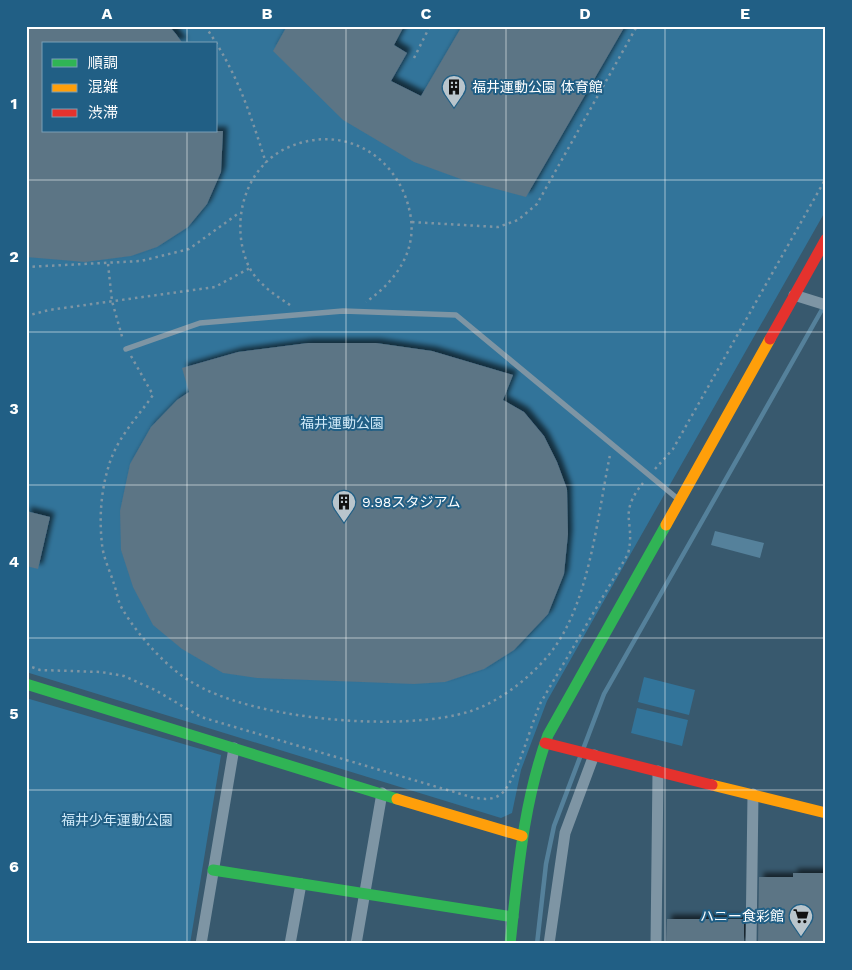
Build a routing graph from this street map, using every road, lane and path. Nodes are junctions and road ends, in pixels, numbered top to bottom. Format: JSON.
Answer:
{"nodes":[{"id":1,"x":205,"y":26,"type":"edge"},
{"id":2,"x":430,"y":26,"type":"edge"},
{"id":3,"x":637,"y":26,"type":"edge"},
{"id":4,"x":216,"y":42,"type":"edge"},
{"id":5,"x":218,"y":45,"type":"edge"},
{"id":6,"x":414,"y":58,"type":"dead end"},
{"id":7,"x":266,"y":163,"type":"junction"},
{"id":8,"x":826,"y":178,"type":"edge"},
{"id":9,"x":240,"y":213,"type":"junction"},
{"id":10,"x":412,"y":222,"type":"junction"},
{"id":11,"x":826,"y":240,"type":"edge"},
{"id":12,"x":108,"y":264,"type":"junction"},
{"id":13,"x":26,"y":267,"type":"edge"},
{"id":14,"x":250,"y":268,"type":"junction"},
{"id":15,"x":794,"y":295,"type":"junction"},
{"id":16,"x":112,"y":301,"type":"junction"},
{"id":17,"x":821,"y":303,"type":"edge"},
{"id":18,"x":291,"y":305,"type":"dead end"},
{"id":19,"x":343,"y":311,"type":"junction"},
{"id":20,"x":26,"y":316,"type":"edge"},
{"id":21,"x":126,"y":349,"type":"junction"},
{"id":22,"x":612,"y":444,"type":"junction"},
{"id":23,"x":650,"y":475,"type":"junction"},
{"id":24,"x":678,"y":499,"type":"junction"},
{"id":25,"x":26,"y":665,"type":"edge"},
{"id":26,"x":26,"y":684,"type":"edge"},
{"id":27,"x":545,"y":743,"type":"junction"},
{"id":28,"x":234,"y":748,"type":"junction"},
{"id":29,"x":592,"y":754,"type":"junction"},
{"id":30,"x":658,"y":771,"type":"junction"},
{"id":31,"x":382,"y":793,"type":"junction"},
{"id":32,"x":753,"y":794,"type":"junction"},
{"id":33,"x":826,"y":813,"type":"edge"},
{"id":34,"x":522,"y":836,"type":"junction"},
{"id":35,"x":213,"y":870,"type":"junction"},
{"id":36,"x":301,"y":884,"type":"junction"},
{"id":37,"x":364,"y":894,"type":"junction"},
{"id":38,"x":513,"y":917,"type":"junction"},
{"id":39,"x":201,"y":944,"type":"edge"},
{"id":40,"x":290,"y":944,"type":"edge"},
{"id":41,"x":356,"y":944,"type":"edge"},
{"id":42,"x":510,"y":944,"type":"edge"},
{"id":43,"x":549,"y":944,"type":"edge"},
{"id":44,"x":656,"y":944,"type":"edge"},
{"id":45,"x":751,"y":944,"type":"edge"}],
"edges":[{"from":1,"to":4,"type":"path"},
{"from":2,"to":6,"type":"path"},
{"from":3,"to":10,"type":"path"},
{"from":5,"to":7,"type":"path"},
{"from":7,"to":9,"type":"path"},
{"from":7,"to":10,"type":"path"},
{"from":8,"to":23,"type":"path"},
{"from":9,"to":12,"type":"path"},
{"from":9,"to":14,"type":"path"},
{"from":10,"to":19,"type":"path"},
{"from":11,"to":15,"type":"street"},
{"from":12,"to":13,"type":"path"},
{"from":12,"to":16,"type":"path"},
{"from":14,"to":16,"type":"path"},
{"from":14,"to":18,"type":"path"},
{"from":15,"to":17,"type":"street"},
{"from":15,"to":24,"type":"street"},
{"from":16,"to":20,"type":"path"},
{"from":16,"to":21,"type":"path"},
{"from":19,"to":21,"type":"lane"},
{"from":19,"to":22,"type":"lane"},
{"from":21,"to":22,"type":"path"},
{"from":22,"to":23,"type":"lane"},
{"from":23,"to":24,"type":"lane"},
{"from":23,"to":25,"type":"path"},
{"from":24,"to":27,"type":"street"},
{"from":26,"to":28,"type":"street"},
{"from":27,"to":29,"type":"street"},
{"from":27,"to":34,"type":"street"},
{"from":28,"to":31,"type":"street"},
{"from":28,"to":35,"type":"street"},
{"from":29,"to":30,"type":"street"},
{"from":29,"to":43,"type":"street"},
{"from":30,"to":32,"type":"street"},
{"from":30,"to":44,"type":"street"},
{"from":31,"to":34,"type":"street"},
{"from":31,"to":37,"type":"street"},
{"from":32,"to":33,"type":"street"},
{"from":32,"to":45,"type":"street"},
{"from":34,"to":38,"type":"street"},
{"from":35,"to":36,"type":"street"},
{"from":35,"to":39,"type":"street"},
{"from":36,"to":37,"type":"street"},
{"from":36,"to":40,"type":"street"},
{"from":37,"to":38,"type":"street"},
{"from":37,"to":41,"type":"street"},
{"from":38,"to":42,"type":"street"}]}
